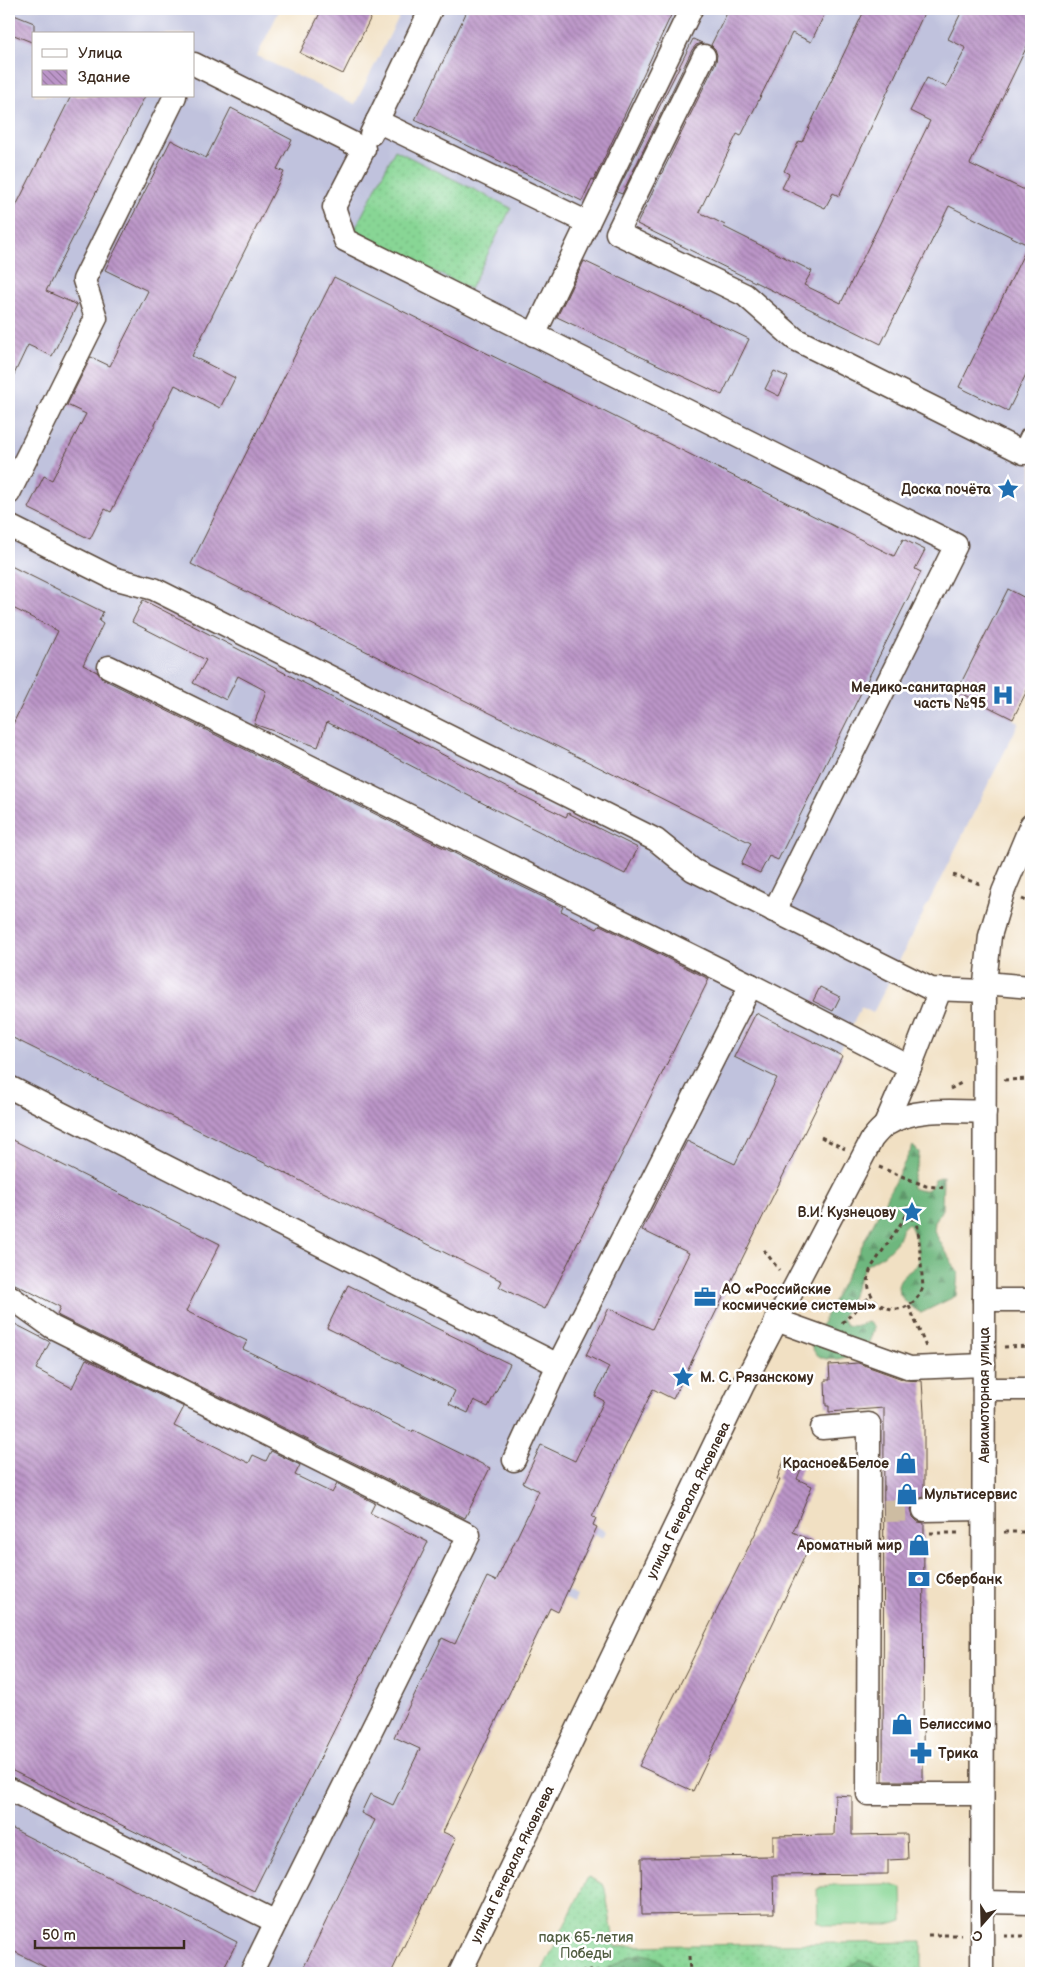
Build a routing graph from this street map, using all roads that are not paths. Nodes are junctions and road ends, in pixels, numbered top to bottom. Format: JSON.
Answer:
{"nodes":[{"id":1,"x":431,"y":9,"type":"edge"},
{"id":2,"x":692,"y":9,"type":"edge"},
{"id":3,"x":704,"y":56,"type":"dead end"},
{"id":4,"x":195,"y":64,"type":"edge"},
{"id":5,"x":175,"y":98,"type":"edge"},
{"id":6,"x":377,"y":122,"type":"junction"},
{"id":7,"x":364,"y":149,"type":"junction"},
{"id":8,"x":588,"y":223,"type":"junction"},
{"id":9,"x":534,"y":335,"type":"junction"},
{"id":10,"x":1031,"y":438,"type":"edge"},
{"id":11,"x":9,"y":493,"type":"edge"},
{"id":12,"x":9,"y":526,"type":"edge"},
{"id":13,"x":109,"y":667,"type":"dead end"},
{"id":14,"x":1031,"y":826,"type":"edge"},
{"id":15,"x":774,"y":911,"type":"junction"},
{"id":16,"x":751,"y":985,"type":"junction"},
{"id":17,"x":1031,"y":986,"type":"edge"},
{"id":18,"x":985,"y":987,"type":"junction"},
{"id":19,"x":940,"y":990,"type":"junction"},
{"id":20,"x":910,"y":1067,"type":"junction"},
{"id":21,"x":9,"y":1087,"type":"edge"},
{"id":22,"x":985,"y":1112,"type":"junction"},
{"id":23,"x":885,"y":1125,"type":"junction"},
{"id":24,"x":9,"y":1296,"type":"edge"},
{"id":25,"x":984,"y":1300,"type":"junction"},
{"id":26,"x":1031,"y":1300,"type":"edge"},
{"id":27,"x":776,"y":1320,"type":"junction"},
{"id":28,"x":558,"y":1365,"type":"junction"},
{"id":29,"x":984,"y":1365,"type":"junction"},
{"id":30,"x":984,"y":1389,"type":"junction"},
{"id":31,"x":1031,"y":1389,"type":"edge"},
{"id":32,"x":822,"y":1428,"type":"dead end"},
{"id":33,"x":514,"y":1460,"type":"dead end"},
{"id":34,"x":983,"y":1509,"type":"junction"},
{"id":35,"x":924,"y":1510,"type":"tunnel mouth"},
{"id":36,"x":9,"y":1789,"type":"edge"},
{"id":37,"x":982,"y":1794,"type":"junction"},
{"id":38,"x":983,"y":1902,"type":"junction"},
{"id":39,"x":1031,"y":1903,"type":"edge"},
{"id":40,"x":276,"y":1922,"type":"junction"},
{"id":41,"x":250,"y":1973,"type":"edge"},
{"id":42,"x":460,"y":1973,"type":"edge"},
{"id":43,"x":982,"y":1973,"type":"edge"}],
"edges":[{"from":1,"to":6,"type":"street"},
{"from":2,"to":8,"type":"street"},
{"from":3,"to":10,"type":"street"},
{"from":4,"to":7,"type":"street"},
{"from":5,"to":11,"type":"street"},
{"from":6,"to":7,"type":"street"},
{"from":6,"to":8,"type":"street"},
{"from":7,"to":9,"type":"street"},
{"from":8,"to":9,"type":"street"},
{"from":9,"to":15,"type":"street"},
{"from":12,"to":15,"type":"street"},
{"from":13,"to":16,"type":"street"},
{"from":14,"to":18,"type":"street","name":"Авиамоторная улица"},
{"from":15,"to":19,"type":"street"},
{"from":16,"to":20,"type":"street"},
{"from":16,"to":28,"type":"street"},
{"from":17,"to":18,"type":"street"},
{"from":18,"to":19,"type":"street"},
{"from":18,"to":22,"type":"street","name":"Авиамоторная улица"},
{"from":19,"to":20,"type":"street"},
{"from":20,"to":23,"type":"street"},
{"from":21,"to":28,"type":"street"},
{"from":22,"to":23,"type":"street","name":"улица Генерала Яковлева"},
{"from":22,"to":25,"type":"street","name":"Авиамоторная улица"},
{"from":23,"to":27,"type":"street","name":"улица Генерала Яковлева"},
{"from":24,"to":40,"type":"street"},
{"from":25,"to":26,"type":"street"},
{"from":25,"to":29,"type":"street","name":"Авиамоторная улица"},
{"from":27,"to":29,"type":"street"},
{"from":27,"to":42,"type":"street","name":"улица Генерала Яковлева"},
{"from":28,"to":33,"type":"street"},
{"from":29,"to":30,"type":"street","name":"Авиамоторная улица"},
{"from":30,"to":31,"type":"street"},
{"from":30,"to":34,"type":"street","name":"Авиамоторная улица"},
{"from":32,"to":37,"type":"street"},
{"from":34,"to":35,"type":"street"},
{"from":34,"to":37,"type":"street","name":"Авиамоторная улица"},
{"from":36,"to":40,"type":"street"},
{"from":37,"to":38,"type":"street","name":"Авиамоторная улица"},
{"from":38,"to":39,"type":"street"},
{"from":38,"to":43,"type":"street","name":"Авиамоторная улица"},
{"from":40,"to":41,"type":"street"}]}
